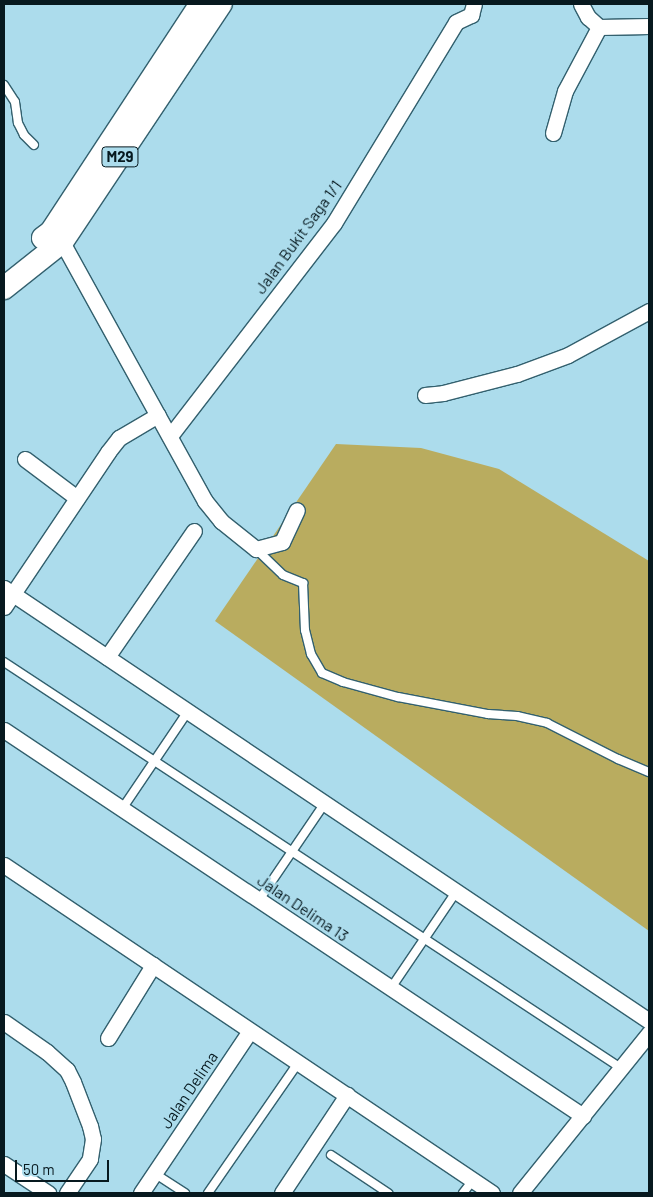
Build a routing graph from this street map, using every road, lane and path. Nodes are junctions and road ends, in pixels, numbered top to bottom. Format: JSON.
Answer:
{"nodes":[{"id":1,"x":474,"y":4,"type":"edge"},
{"id":2,"x":580,"y":4,"type":"edge"},
{"id":3,"x":213,"y":5,"type":"edge"},
{"id":4,"x":649,"y":26,"type":"edge"},
{"id":5,"x":599,"y":27,"type":"junction"},
{"id":6,"x":4,"y":85,"type":"edge"},
{"id":7,"x":553,"y":133,"type":"dead end"},
{"id":8,"x":34,"y":145,"type":"dead end"},
{"id":9,"x":62,"y":242,"type":"junction"},
{"id":10,"x":4,"y":271,"type":"edge"},
{"id":11,"x":4,"y":288,"type":"edge"},
{"id":12,"x":649,"y":311,"type":"edge"},
{"id":13,"x":425,"y":395,"type":"dead end"},
{"id":14,"x":158,"y":415,"type":"junction"},
{"id":15,"x":170,"y":436,"type":"junction"},
{"id":16,"x":25,"y":459,"type":"dead end"},
{"id":17,"x":77,"y":498,"type":"junction"},
{"id":18,"x":297,"y":510,"type":"dead end"},
{"id":19,"x":194,"y":531,"type":"dead end"},
{"id":20,"x":256,"y":549,"type":"junction"},
{"id":21,"x":8,"y":591,"type":"edge"},
{"id":22,"x":4,"y":608,"type":"edge"},
{"id":23,"x":107,"y":657,"type":"junction"},
{"id":24,"x":4,"y":662,"type":"edge"},
{"id":25,"x":188,"y":711,"type":"junction"},
{"id":26,"x":4,"y":730,"type":"edge"},
{"id":27,"x":154,"y":761,"type":"junction"},
{"id":28,"x":649,"y":772,"type":"edge"},
{"id":29,"x":325,"y":803,"type":"junction"},
{"id":30,"x":122,"y":809,"type":"junction"},
{"id":31,"x":292,"y":851,"type":"junction"},
{"id":32,"x":4,"y":865,"type":"edge"},
{"id":33,"x":456,"y":892,"type":"junction"},
{"id":34,"x":259,"y":900,"type":"junction"},
{"id":35,"x":424,"y":939,"type":"junction"},
{"id":36,"x":153,"y":965,"type":"junction"},
{"id":37,"x":391,"y":988,"type":"junction"},
{"id":38,"x":649,"y":1021,"type":"edge"},
{"id":39,"x":4,"y":1022,"type":"edge"},
{"id":40,"x":250,"y":1031,"type":"junction"},
{"id":41,"x":649,"y":1033,"type":"edge"},
{"id":42,"x":108,"y":1038,"type":"dead end"},
{"id":43,"x":298,"y":1063,"type":"junction"},
{"id":44,"x":621,"y":1068,"type":"junction"},
{"id":45,"x":347,"y":1095,"type":"junction"},
{"id":46,"x":583,"y":1116,"type":"junction"},
{"id":47,"x":331,"y":1155,"type":"dead end"},
{"id":48,"x":4,"y":1164,"type":"edge"},
{"id":49,"x":154,"y":1173,"type":"junction"},
{"id":50,"x":473,"y":1180,"type":"junction"},
{"id":51,"x":48,"y":1193,"type":"edge"},
{"id":52,"x":67,"y":1193,"type":"edge"},
{"id":53,"x":141,"y":1193,"type":"edge"},
{"id":54,"x":184,"y":1193,"type":"edge"},
{"id":55,"x":208,"y":1193,"type":"edge"},
{"id":56,"x":282,"y":1193,"type":"edge"},
{"id":57,"x":388,"y":1193,"type":"edge"},
{"id":58,"x":463,"y":1193,"type":"edge"},
{"id":59,"x":492,"y":1193,"type":"edge"},
{"id":60,"x":520,"y":1193,"type":"edge"}],
"edges":[{"from":1,"to":15,"type":"street","name":"Jalan Bukit Saga 1/1"},
{"from":2,"to":5,"type":"street"},
{"from":3,"to":9,"type":"main road","number":"M29"},
{"from":3,"to":10,"type":"main road","number":"M29"},
{"from":4,"to":5,"type":"street"},
{"from":5,"to":7,"type":"street"},
{"from":6,"to":8,"type":"lane"},
{"from":9,"to":11,"type":"main road","number":"M29"},
{"from":9,"to":14,"type":"street"},
{"from":12,"to":13,"type":"street"},
{"from":14,"to":15,"type":"street"},
{"from":14,"to":17,"type":"street"},
{"from":15,"to":20,"type":"street"},
{"from":16,"to":17,"type":"street"},
{"from":17,"to":21,"type":"street"},
{"from":18,"to":20,"type":"street"},
{"from":19,"to":23,"type":"street"},
{"from":20,"to":28,"type":"lane"},
{"from":21,"to":22,"type":"street"},
{"from":21,"to":23,"type":"street"},
{"from":23,"to":25,"type":"street"},
{"from":24,"to":27,"type":"lane"},
{"from":25,"to":27,"type":"lane"},
{"from":25,"to":29,"type":"street"},
{"from":26,"to":30,"type":"street","name":"Jalan Delima 13"},
{"from":27,"to":30,"type":"lane"},
{"from":27,"to":31,"type":"lane"},
{"from":29,"to":31,"type":"lane"},
{"from":29,"to":33,"type":"street"},
{"from":30,"to":34,"type":"street","name":"Jalan Delima 13"},
{"from":31,"to":34,"type":"lane"},
{"from":31,"to":35,"type":"lane"},
{"from":32,"to":36,"type":"street"},
{"from":33,"to":35,"type":"lane"},
{"from":33,"to":38,"type":"street"},
{"from":34,"to":37,"type":"street","name":"Jalan Delima 13"},
{"from":35,"to":37,"type":"lane"},
{"from":35,"to":44,"type":"lane"},
{"from":36,"to":40,"type":"street"},
{"from":36,"to":42,"type":"street"},
{"from":37,"to":46,"type":"street","name":"Jalan Delima 13"},
{"from":39,"to":52,"type":"street"},
{"from":40,"to":43,"type":"street"},
{"from":40,"to":49,"type":"street","name":"Jalan Delima"},
{"from":41,"to":44,"type":"street"},
{"from":43,"to":45,"type":"street"},
{"from":43,"to":55,"type":"lane"},
{"from":44,"to":46,"type":"street"},
{"from":45,"to":50,"type":"street"},
{"from":45,"to":56,"type":"street"},
{"from":46,"to":60,"type":"street"},
{"from":47,"to":57,"type":"lane"},
{"from":48,"to":51,"type":"street"},
{"from":49,"to":53,"type":"street","name":"Jalan Delima"},
{"from":49,"to":54,"type":"lane"},
{"from":50,"to":58,"type":"lane"},
{"from":50,"to":59,"type":"street"}]}
